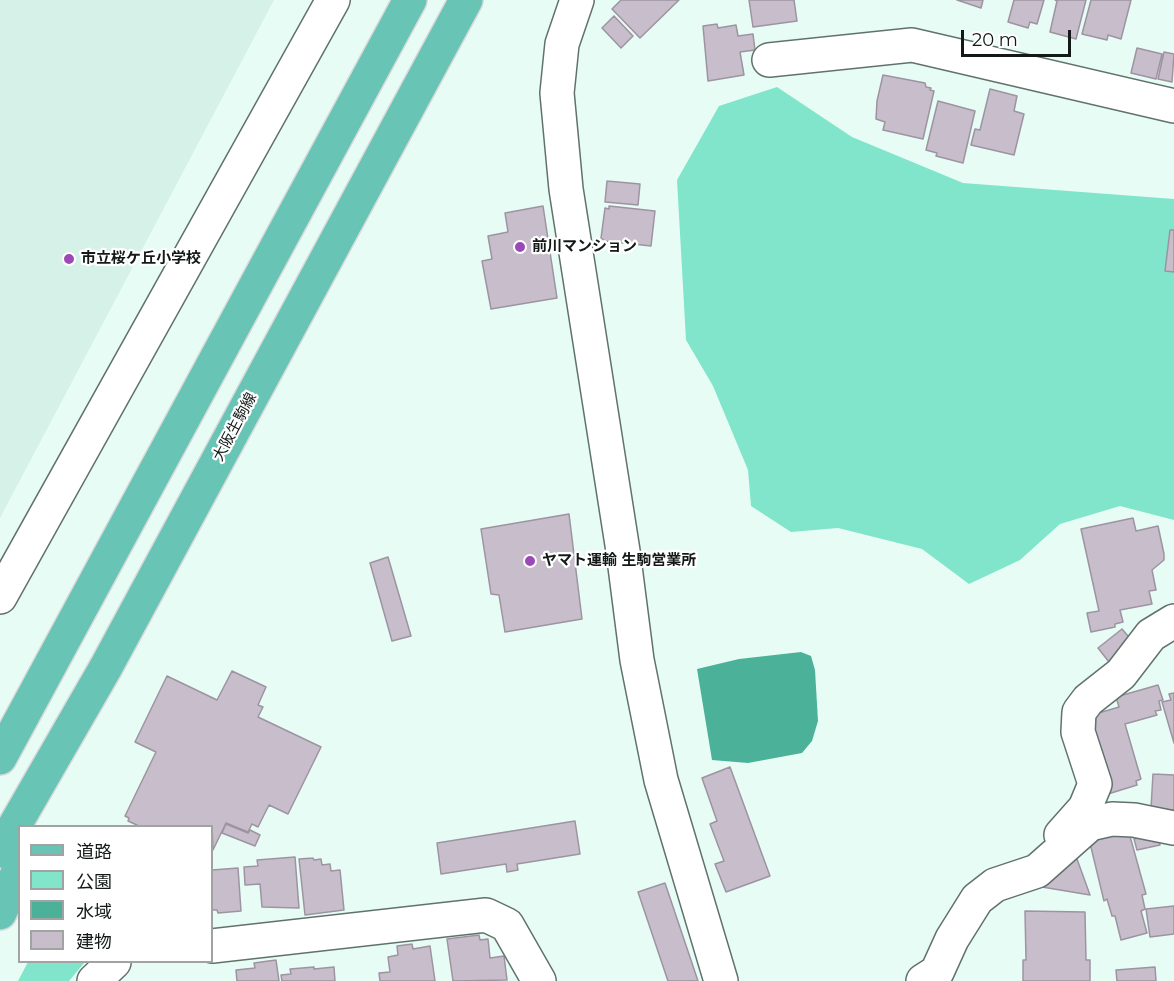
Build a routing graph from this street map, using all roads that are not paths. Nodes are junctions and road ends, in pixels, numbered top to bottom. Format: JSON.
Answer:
{"nodes":[{"id":1,"x":333,"y":0,"type":"edge"},
{"id":2,"x":410,"y":0,"type":"edge"},
{"id":3,"x":466,"y":0,"type":"edge"},
{"id":4,"x":577,"y":0,"type":"edge"},
{"id":5,"x":769,"y":60,"type":"dead end"},
{"id":6,"x":1174,"y":106,"type":"edge"},
{"id":7,"x":0,"y":597,"type":"edge"},
{"id":8,"x":1174,"y":621,"type":"edge"},
{"id":9,"x":106,"y":667,"type":"junction"},
{"id":10,"x":28,"y":710,"type":"junction"},
{"id":11,"x":0,"y":747,"type":"edge"},
{"id":12,"x":0,"y":758,"type":"edge"},
{"id":13,"x":37,"y":825,"type":"edge"},
{"id":14,"x":1174,"y":828,"type":"edge"},
{"id":15,"x":0,"y":851,"type":"edge"},
{"id":16,"x":1042,"y":866,"type":"junction"},
{"id":17,"x":18,"y":872,"type":"edge"},
{"id":18,"x":0,"y":913,"type":"edge"},
{"id":19,"x":213,"y":946,"type":"edge"},
{"id":20,"x":113,"y":963,"type":"edge"},
{"id":21,"x":94,"y":981,"type":"edge"},
{"id":22,"x":539,"y":981,"type":"edge"},
{"id":23,"x":721,"y":981,"type":"edge"},
{"id":24,"x":923,"y":981,"type":"edge"}],
"edges":[{"from":1,"to":7,"type":"street"},
{"from":2,"to":10,"type":"main road"},
{"from":3,"to":9,"type":"main road","name":"大阪生駒線"},
{"from":4,"to":23,"type":"street"},
{"from":5,"to":6,"type":"street"},
{"from":8,"to":16,"type":"street"},
{"from":9,"to":13,"type":"main road"},
{"from":9,"to":15,"type":"main road","name":"大阪生駒線"},
{"from":10,"to":11,"type":"main road"},
{"from":10,"to":12,"type":"main road"},
{"from":14,"to":16,"type":"street"},
{"from":16,"to":24,"type":"street"},
{"from":17,"to":18,"type":"main road"},
{"from":19,"to":22,"type":"street"},
{"from":20,"to":21,"type":"street"}]}
